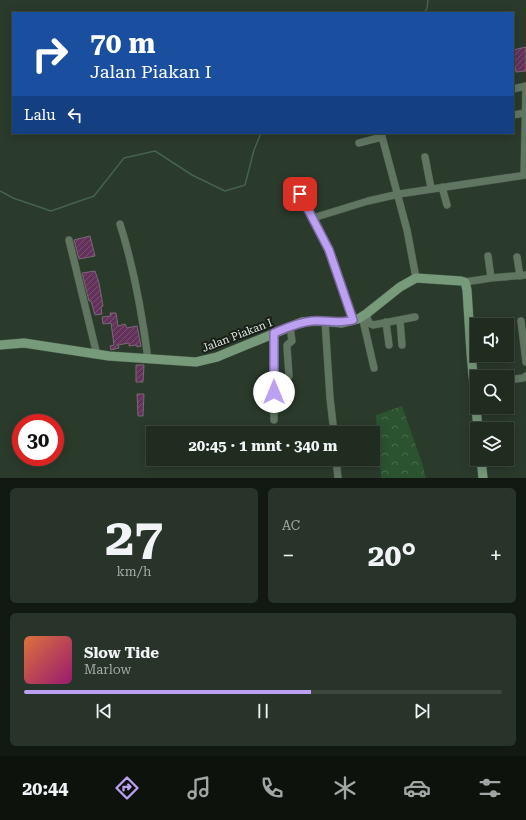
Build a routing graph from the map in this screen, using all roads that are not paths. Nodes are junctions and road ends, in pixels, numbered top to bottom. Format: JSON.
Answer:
{"nodes":[{"id":1,"x":526,"y":86,"type":"edge"},
{"id":2,"x":514,"y":89,"type":"edge"},
{"id":3,"x":525,"y":112,"type":"junction"},
{"id":4,"x":514,"y":115,"type":"edge"},
{"id":5,"x":382,"y":135,"type":"edge"},
{"id":6,"x":359,"y":143,"type":"dead end"},
{"id":7,"x":425,"y":157,"type":"dead end"},
{"id":8,"x":525,"y":175,"type":"edge"},
{"id":9,"x":442,"y":187,"type":"junction"},
{"id":10,"x":430,"y":188,"type":"junction"},
{"id":11,"x":300,"y":194,"type":"dead end"},
{"id":12,"x":399,"y":194,"type":"junction"},
{"id":13,"x":447,"y":205,"type":"dead end"},
{"id":14,"x":313,"y":218,"type":"junction"},
{"id":15,"x":120,"y":224,"type":"dead end"},
{"id":16,"x":69,"y":240,"type":"dead end"},
{"id":17,"x":488,"y":256,"type":"dead end"},
{"id":18,"x":517,"y":257,"type":"dead end"},
{"id":19,"x":523,"y":275,"type":"edge"},
{"id":20,"x":416,"y":278,"type":"junction"},
{"id":21,"x":491,"y":278,"type":"junction"},
{"id":22,"x":464,"y":282,"type":"junction"},
{"id":23,"x":364,"y":315,"type":"junction"},
{"id":24,"x":415,"y":317,"type":"dead end"},
{"id":25,"x":353,"y":320,"type":"junction"},
{"id":26,"x":400,"y":320,"type":"junction"},
{"id":27,"x":325,"y":322,"type":"junction"},
{"id":28,"x":386,"y":322,"type":"junction"},
{"id":29,"x":521,"y":322,"type":"dead end"},
{"id":30,"x":290,"y":327,"type":"junction"},
{"id":31,"x":274,"y":333,"type":"junction"},
{"id":32,"x":389,"y":344,"type":"dead end"},
{"id":33,"x":402,"y":344,"type":"dead end"},
{"id":34,"x":0,"y":345,"type":"edge"},
{"id":35,"x":97,"y":354,"type":"junction"},
{"id":36,"x":148,"y":359,"type":"junction"},
{"id":37,"x":526,"y":362,"type":"edge"},
{"id":38,"x":374,"y":368,"type":"dead end"},
{"id":39,"x":475,"y":370,"type":"edge"},
{"id":40,"x":289,"y":376,"type":"dead end"},
{"id":41,"x":526,"y":376,"type":"edge"},
{"id":42,"x":514,"y":379,"type":"edge"},
{"id":43,"x":274,"y":420,"type":"dead end"},
{"id":44,"x":333,"y":426,"type":"edge"},
{"id":45,"x":337,"y":466,"type":"edge"},
{"id":46,"x":482,"y":466,"type":"edge"},
{"id":47,"x":338,"y":478,"type":"edge"},
{"id":48,"x":483,"y":478,"type":"edge"}],
"edges":[{"from":1,"to":2,"type":"street"},
{"from":1,"to":3,"type":"street"},
{"from":3,"to":4,"type":"street"},
{"from":3,"to":8,"type":"street"},
{"from":5,"to":6,"type":"street"},
{"from":5,"to":12,"type":"street"},
{"from":7,"to":10,"type":"street"},
{"from":8,"to":9,"type":"street"},
{"from":9,"to":10,"type":"street"},
{"from":9,"to":13,"type":"street"},
{"from":10,"to":12,"type":"street"},
{"from":11,"to":14,"type":"street"},
{"from":12,"to":14,"type":"street"},
{"from":12,"to":20,"type":"street"},
{"from":14,"to":25,"type":"street"},
{"from":15,"to":36,"type":"street"},
{"from":16,"to":35,"type":"street"},
{"from":17,"to":21,"type":"street"},
{"from":18,"to":19,"type":"street"},
{"from":19,"to":21,"type":"street"},
{"from":20,"to":22,"type":"street"},
{"from":20,"to":23,"type":"street","name":"Jalan Piakan I"},
{"from":21,"to":22,"type":"street"},
{"from":22,"to":39,"type":"street"},
{"from":23,"to":25,"type":"street","name":"Jalan Piakan I"},
{"from":23,"to":28,"type":"street"},
{"from":23,"to":38,"type":"street"},
{"from":24,"to":26,"type":"street"},
{"from":25,"to":27,"type":"street","name":"Jalan Piakan I"},
{"from":26,"to":28,"type":"street"},
{"from":26,"to":33,"type":"street"},
{"from":27,"to":30,"type":"street","name":"Jalan Piakan I"},
{"from":27,"to":44,"type":"street"},
{"from":28,"to":32,"type":"street"},
{"from":29,"to":37,"type":"street"},
{"from":30,"to":31,"type":"street","name":"Jalan Piakan I"},
{"from":30,"to":40,"type":"street"},
{"from":31,"to":36,"type":"street","name":"Jalan Piakan I"},
{"from":31,"to":43,"type":"street"},
{"from":34,"to":35,"type":"street","name":"Jalan Piakan I"},
{"from":35,"to":36,"type":"street","name":"Jalan Piakan I"},
{"from":41,"to":42,"type":"street"},
{"from":45,"to":47,"type":"street"},
{"from":46,"to":48,"type":"street"}]}
